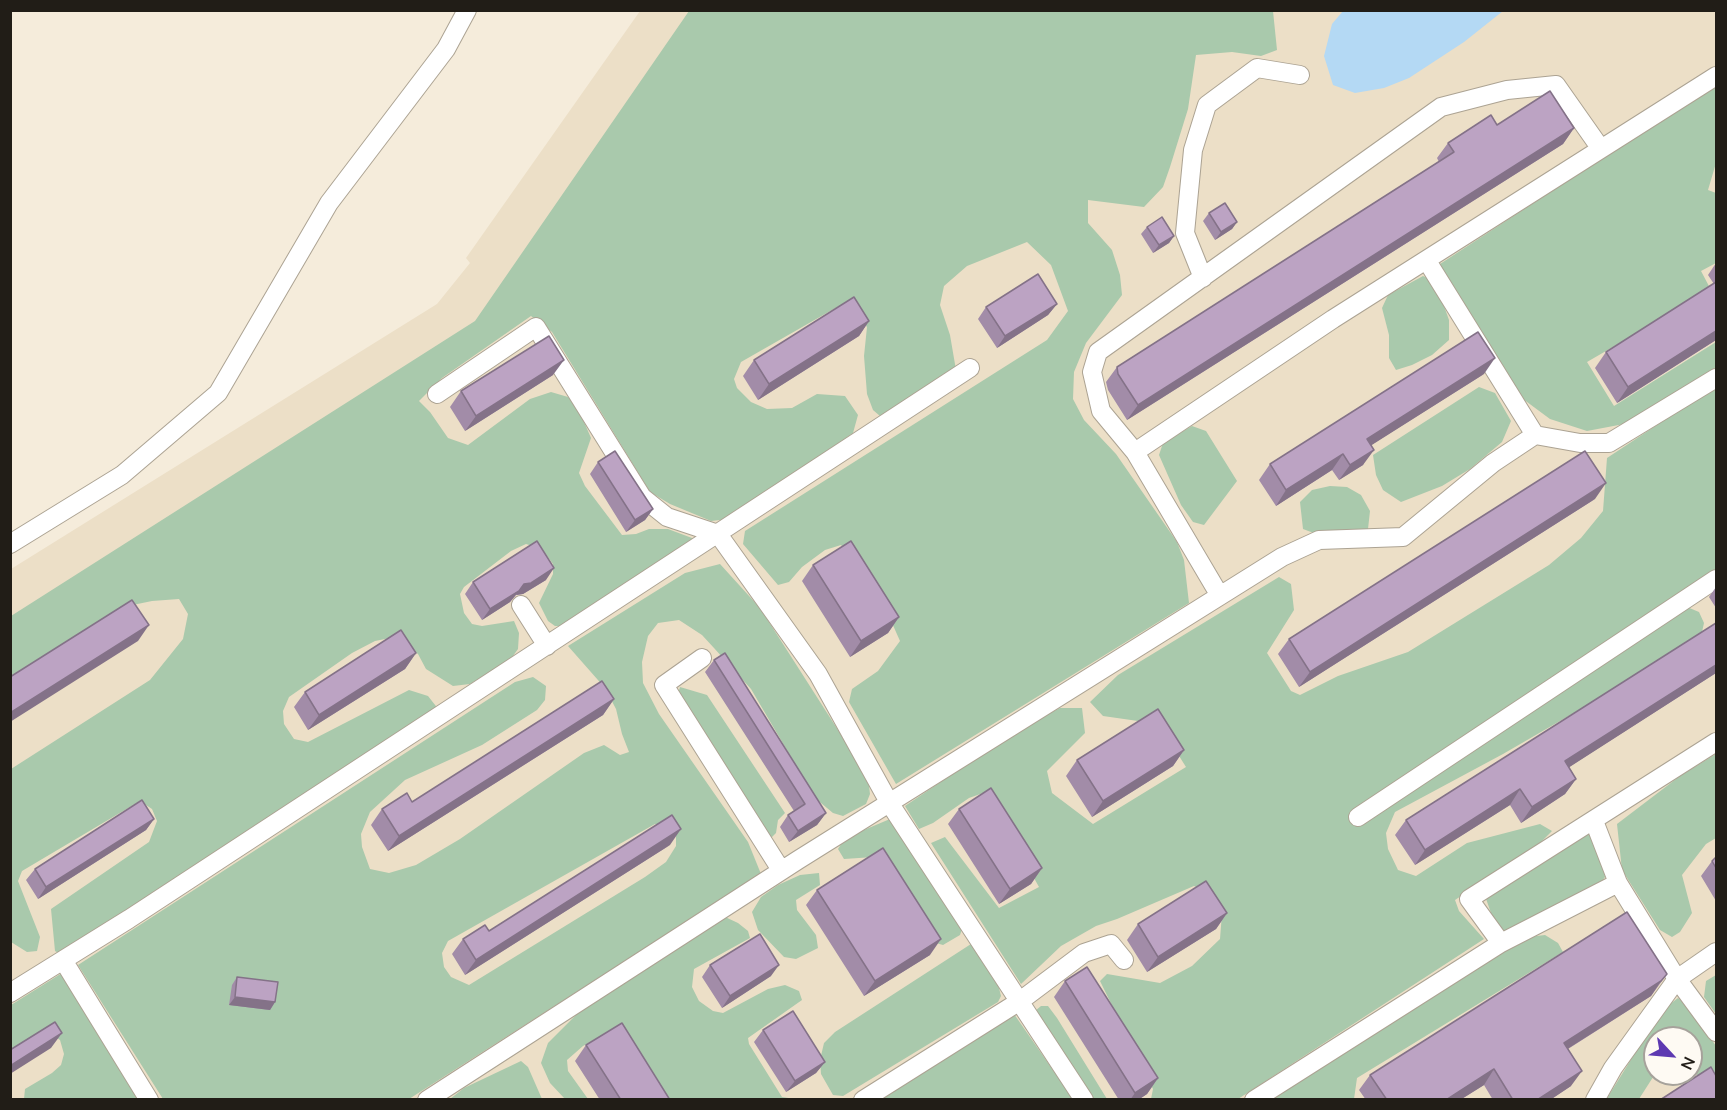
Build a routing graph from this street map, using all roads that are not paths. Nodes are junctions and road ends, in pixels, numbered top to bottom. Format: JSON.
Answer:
{"nodes":[{"id":1,"x":467,"y":10,"type":"edge"},
{"id":2,"x":1300,"y":75,"type":"dead end"},
{"id":3,"x":1716,"y":76,"type":"edge"},
{"id":4,"x":1601,"y":149,"type":"junction"},
{"id":5,"x":1427,"y":261,"type":"junction"},
{"id":6,"x":1203,"y":278,"type":"junction"},
{"id":7,"x":970,"y":368,"type":"dead end"},
{"id":8,"x":1716,"y":378,"type":"edge"},
{"id":9,"x":437,"y":394,"type":"dead end"},
{"id":10,"x":1535,"y":435,"type":"junction"},
{"id":11,"x":1135,"y":452,"type":"junction"},
{"id":12,"x":718,"y":534,"type":"junction"},
{"id":13,"x":10,"y":544,"type":"edge"},
{"id":14,"x":1716,"y":579,"type":"edge"},
{"id":15,"x":1220,"y":596,"type":"junction"},
{"id":16,"x":521,"y":605,"type":"dead end"},
{"id":17,"x":547,"y":646,"type":"junction"},
{"id":18,"x":702,"y":658,"type":"dead end"},
{"id":19,"x":1716,"y":742,"type":"edge"},
{"id":20,"x":890,"y":804,"type":"junction"},
{"id":21,"x":1358,"y":817,"type":"dead end"},
{"id":22,"x":1594,"y":821,"type":"junction"},
{"id":23,"x":781,"y":870,"type":"junction"},
{"id":24,"x":1618,"y":883,"type":"junction"},
{"id":25,"x":1501,"y":943,"type":"junction"},
{"id":26,"x":1716,"y":952,"type":"edge"},
{"id":27,"x":63,"y":960,"type":"junction"},
{"id":28,"x":1124,"y":960,"type":"dead end"},
{"id":29,"x":1677,"y":979,"type":"junction"},
{"id":30,"x":10,"y":993,"type":"edge"},
{"id":31,"x":1020,"y":1000,"type":"junction"},
{"id":32,"x":1716,"y":1032,"type":"edge"},
{"id":33,"x":149,"y":1100,"type":"edge"},
{"id":34,"x":428,"y":1100,"type":"edge"},
{"id":35,"x":862,"y":1100,"type":"edge"},
{"id":36,"x":1084,"y":1100,"type":"edge"},
{"id":37,"x":1254,"y":1100,"type":"edge"},
{"id":38,"x":1595,"y":1100,"type":"edge"}],
"edges":[{"from":1,"to":13,"type":"lane"},
{"from":2,"to":6,"type":"lane"},
{"from":3,"to":4,"type":"lane"},
{"from":4,"to":5,"type":"lane"},
{"from":4,"to":6,"type":"lane"},
{"from":5,"to":10,"type":"lane"},
{"from":5,"to":11,"type":"lane"},
{"from":6,"to":11,"type":"lane"},
{"from":7,"to":12,"type":"lane"},
{"from":8,"to":10,"type":"lane"},
{"from":9,"to":12,"type":"lane"},
{"from":10,"to":15,"type":"lane"},
{"from":11,"to":15,"type":"lane"},
{"from":12,"to":17,"type":"lane"},
{"from":12,"to":20,"type":"lane"},
{"from":14,"to":21,"type":"lane"},
{"from":15,"to":20,"type":"lane"},
{"from":16,"to":17,"type":"lane"},
{"from":17,"to":27,"type":"lane"},
{"from":18,"to":23,"type":"lane"},
{"from":19,"to":22,"type":"lane"},
{"from":20,"to":23,"type":"lane"},
{"from":20,"to":31,"type":"lane"},
{"from":22,"to":24,"type":"lane"},
{"from":22,"to":25,"type":"lane"},
{"from":23,"to":34,"type":"lane"},
{"from":24,"to":25,"type":"lane"},
{"from":24,"to":29,"type":"lane"},
{"from":25,"to":37,"type":"lane"},
{"from":26,"to":29,"type":"lane"},
{"from":27,"to":30,"type":"lane"},
{"from":27,"to":33,"type":"lane"},
{"from":28,"to":31,"type":"lane"},
{"from":29,"to":32,"type":"lane"},
{"from":29,"to":38,"type":"lane"},
{"from":31,"to":35,"type":"lane"},
{"from":31,"to":36,"type":"lane"}]}
